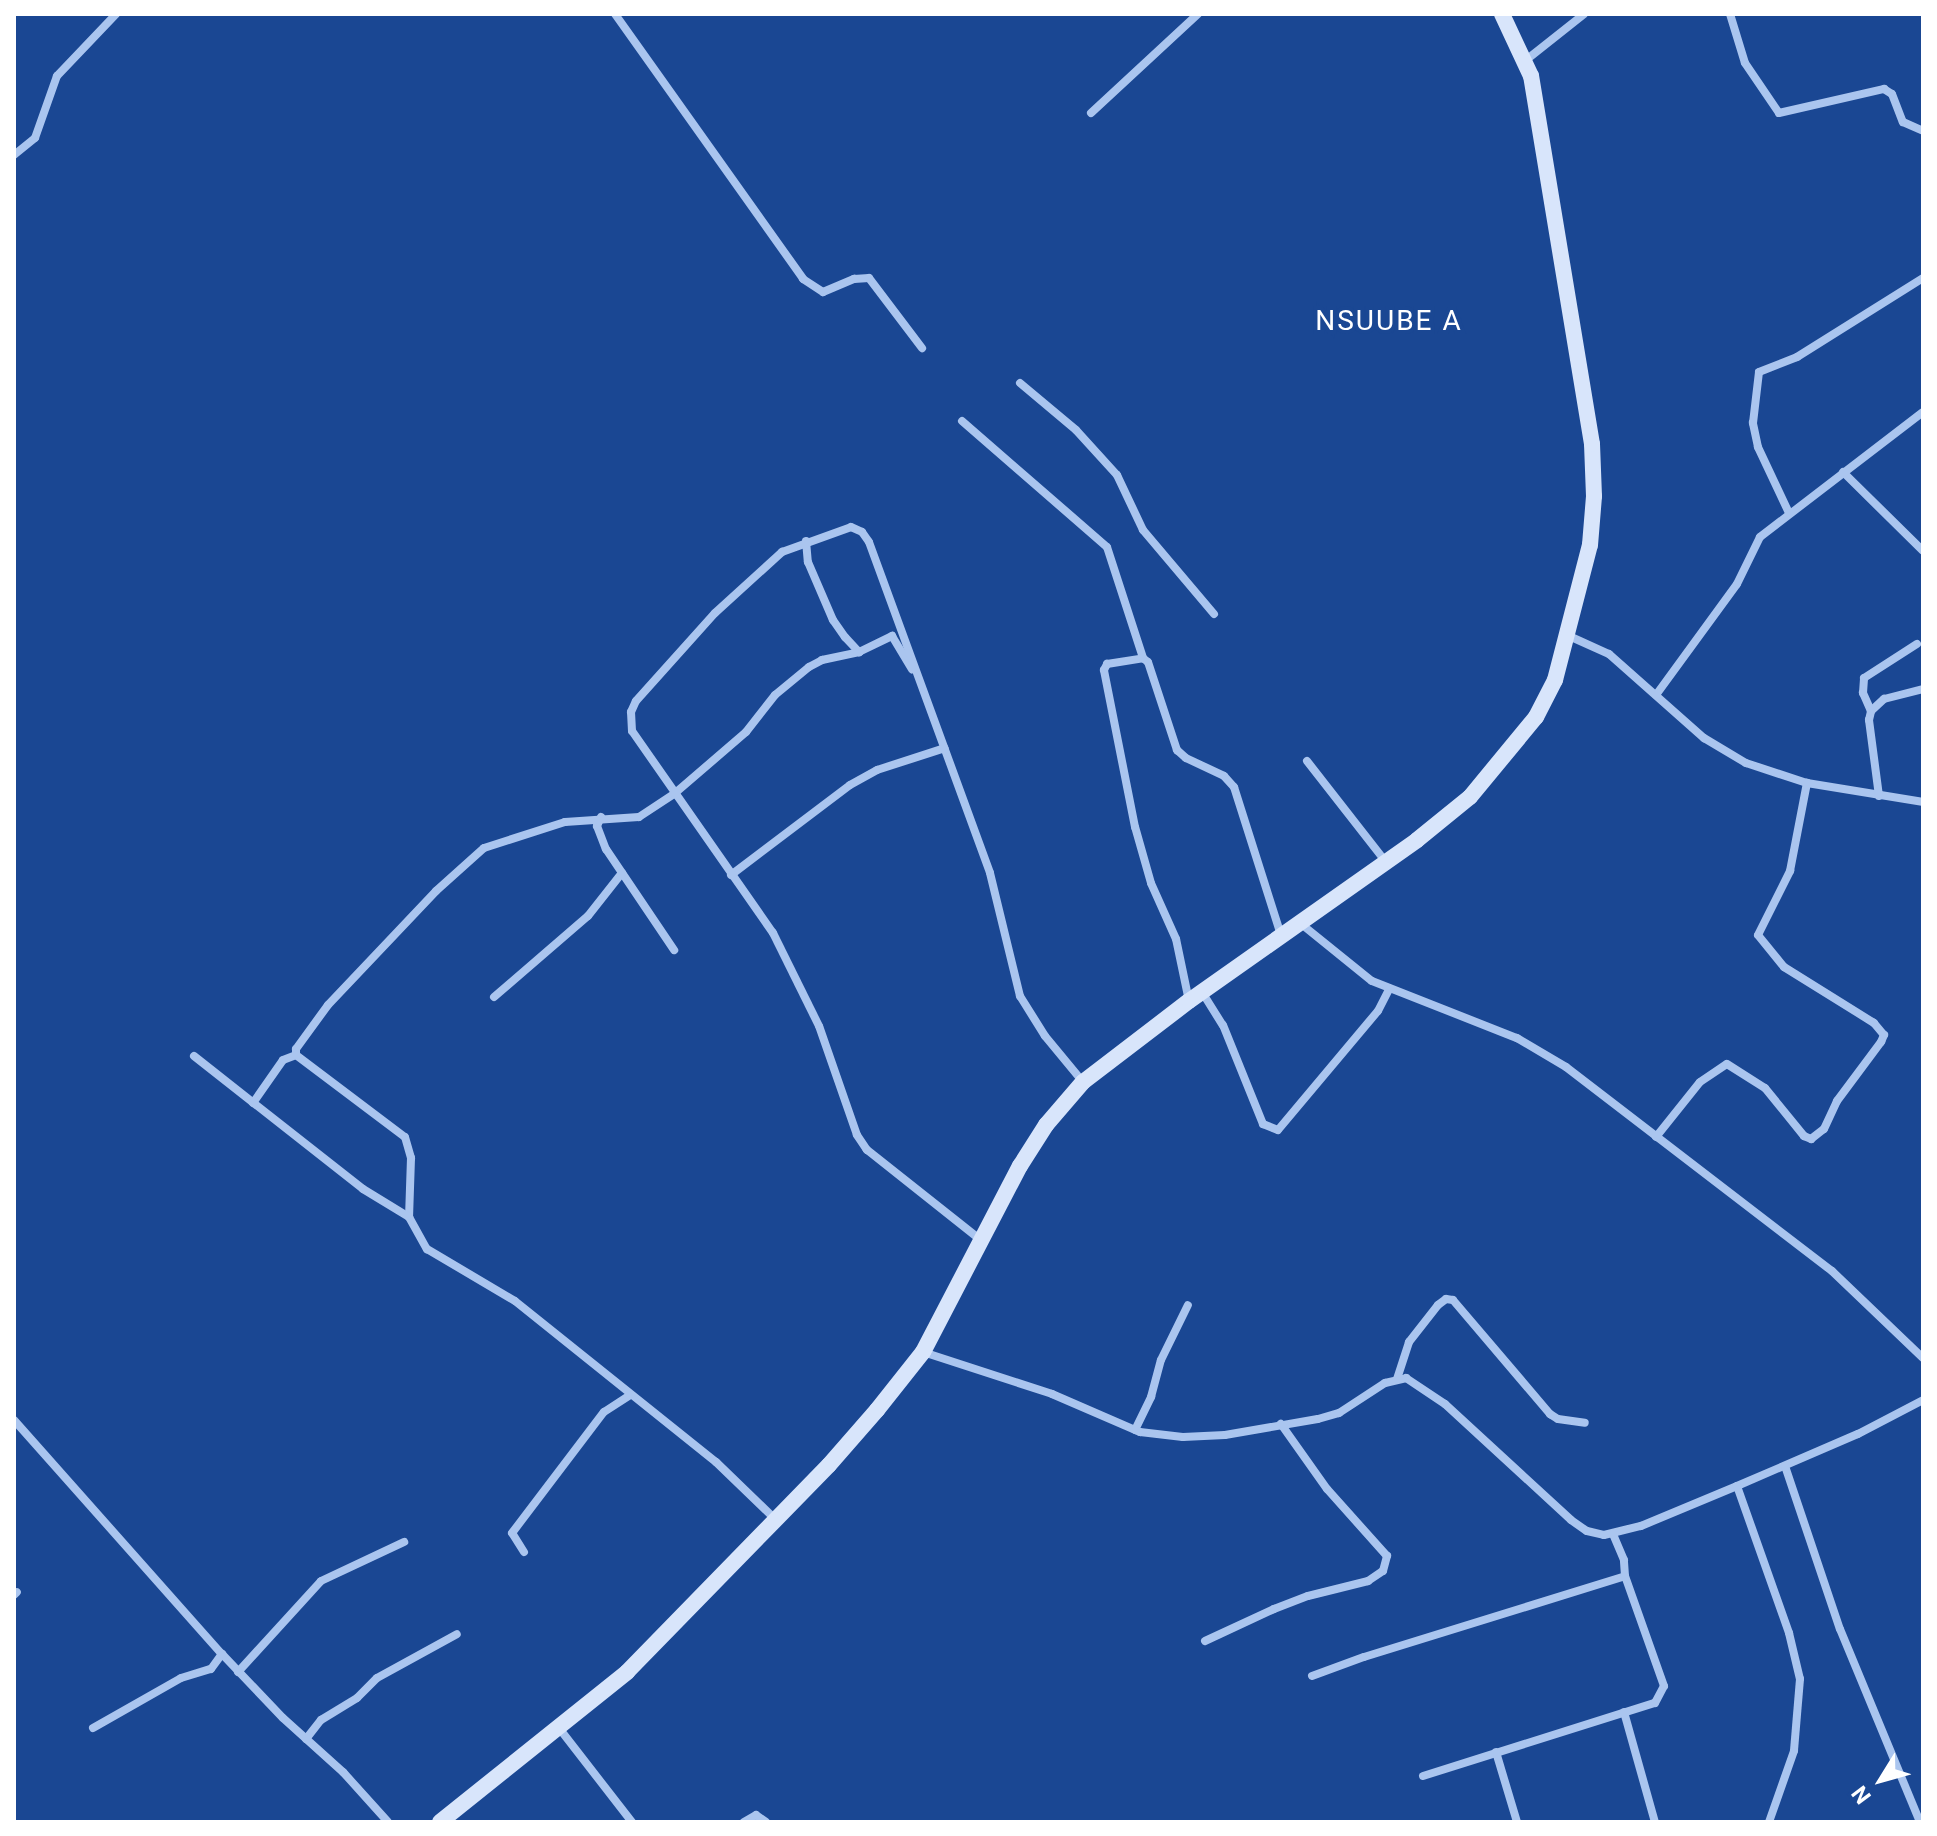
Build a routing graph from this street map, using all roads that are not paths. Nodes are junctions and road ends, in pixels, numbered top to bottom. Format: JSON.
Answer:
{"nodes":[{"id":1,"x":116,"y":14,"type":"edge"},
{"id":2,"x":615,"y":14,"type":"edge"},
{"id":3,"x":1198,"y":14,"type":"edge"},
{"id":4,"x":1502,"y":14,"type":"edge"},
{"id":5,"x":1584,"y":14,"type":"edge"},
{"id":6,"x":1730,"y":14,"type":"edge"},
{"id":7,"x":1526,"y":60,"type":"junction"},
{"id":8,"x":1091,"y":113,"type":"dead end"},
{"id":9,"x":1923,"y":131,"type":"edge"},
{"id":10,"x":14,"y":155,"type":"edge"},
{"id":11,"x":1923,"y":278,"type":"edge"},
{"id":12,"x":922,"y":348,"type":"dead end"},
{"id":13,"x":1020,"y":383,"type":"dead end"},
{"id":14,"x":1923,"y":412,"type":"edge"},
{"id":15,"x":962,"y":421,"type":"dead end"},
{"id":16,"x":1843,"y":472,"type":"junction"},
{"id":17,"x":1789,"y":513,"type":"junction"},
{"id":18,"x":806,"y":541,"type":"junction"},
{"id":19,"x":1923,"y":551,"type":"edge"},
{"id":20,"x":1214,"y":614,"type":"dead end"},
{"id":21,"x":1569,"y":636,"type":"junction"},
{"id":22,"x":1917,"y":644,"type":"dead end"},
{"id":23,"x":859,"y":652,"type":"junction"},
{"id":24,"x":1143,"y":658,"type":"junction"},
{"id":25,"x":922,"y":688,"type":"junction"},
{"id":26,"x":1923,"y":689,"type":"edge"},
{"id":27,"x":1656,"y":695,"type":"junction"},
{"id":28,"x":1871,"y":711,"type":"junction"},
{"id":29,"x":945,"y":748,"type":"junction"},
{"id":30,"x":1307,"y":761,"type":"dead end"},
{"id":31,"x":1807,"y":783,"type":"junction"},
{"id":32,"x":674,"y":794,"type":"junction"},
{"id":33,"x":1879,"y":796,"type":"junction"},
{"id":34,"x":1923,"y":802,"type":"edge"},
{"id":35,"x":601,"y":817,"type":"junction"},
{"id":36,"x":1387,"y":863,"type":"junction"},
{"id":37,"x":622,"y":873,"type":"junction"},
{"id":38,"x":731,"y":875,"type":"junction"},
{"id":39,"x":1300,"y":923,"type":"junction"},
{"id":40,"x":1281,"y":936,"type":"junction"},
{"id":41,"x":674,"y":950,"type":"dead end"},
{"id":42,"x":1389,"y":989,"type":"junction"},
{"id":43,"x":1196,"y":996,"type":"junction"},
{"id":44,"x":494,"y":997,"type":"dead end"},
{"id":45,"x":296,"y":1055,"type":"junction"},
{"id":46,"x":194,"y":1056,"type":"dead end"},
{"id":47,"x":1083,"y":1082,"type":"junction"},
{"id":48,"x":253,"y":1103,"type":"junction"},
{"id":49,"x":1656,"y":1137,"type":"junction"},
{"id":50,"x":409,"y":1217,"type":"junction"},
{"id":51,"x":982,"y":1242,"type":"junction"},
{"id":52,"x":1188,"y":1305,"type":"dead end"},
{"id":53,"x":923,"y":1352,"type":"junction"},
{"id":54,"x":1923,"y":1358,"type":"edge"},
{"id":55,"x":1397,"y":1379,"type":"junction"},
{"id":56,"x":630,"y":1395,"type":"junction"},
{"id":57,"x":1923,"y":1400,"type":"edge"},
{"id":58,"x":14,"y":1420,"type":"edge"},
{"id":59,"x":1585,"y":1423,"type":"dead end"},
{"id":60,"x":1281,"y":1424,"type":"junction"},
{"id":61,"x":1135,"y":1430,"type":"junction"},
{"id":62,"x":1785,"y":1466,"type":"junction"},
{"id":63,"x":1737,"y":1486,"type":"junction"},
{"id":64,"x":776,"y":1520,"type":"junction"},
{"id":65,"x":1613,"y":1534,"type":"junction"},
{"id":66,"x":404,"y":1542,"type":"dead end"},
{"id":67,"x":524,"y":1552,"type":"dead end"},
{"id":68,"x":1625,"y":1576,"type":"junction"},
{"id":69,"x":457,"y":1634,"type":"dead end"},
{"id":70,"x":1205,"y":1641,"type":"dead end"},
{"id":71,"x":222,"y":1654,"type":"junction"},
{"id":72,"x":238,"y":1672,"type":"junction"},
{"id":73,"x":1312,"y":1676,"type":"dead end"},
{"id":74,"x":1624,"y":1712,"type":"junction"},
{"id":75,"x":93,"y":1728,"type":"dead end"},
{"id":76,"x":559,"y":1728,"type":"junction"},
{"id":77,"x":306,"y":1739,"type":"junction"},
{"id":78,"x":1496,"y":1752,"type":"junction"},
{"id":79,"x":1423,"y":1776,"type":"dead end"},
{"id":80,"x":388,"y":1822,"type":"edge"},
{"id":81,"x":440,"y":1822,"type":"edge"},
{"id":82,"x":632,"y":1822,"type":"edge"},
{"id":83,"x":744,"y":1822,"type":"edge"},
{"id":84,"x":766,"y":1822,"type":"edge"},
{"id":85,"x":1517,"y":1822,"type":"edge"},
{"id":86,"x":1655,"y":1822,"type":"edge"},
{"id":87,"x":1769,"y":1822,"type":"edge"},
{"id":88,"x":1920,"y":1822,"type":"edge"}],
"edges":[{"from":1,"to":10,"type":"street"},
{"from":2,"to":12,"type":"street"},
{"from":3,"to":8,"type":"street"},
{"from":4,"to":7,"type":"street"},
{"from":5,"to":7,"type":"street"},
{"from":6,"to":9,"type":"street"},
{"from":7,"to":21,"type":"street"},
{"from":11,"to":17,"type":"street"},
{"from":13,"to":20,"type":"street"},
{"from":14,"to":16,"type":"street"},
{"from":15,"to":24,"type":"street"},
{"from":16,"to":17,"type":"street"},
{"from":16,"to":19,"type":"street"},
{"from":17,"to":27,"type":"street"},
{"from":18,"to":23,"type":"street"},
{"from":18,"to":25,"type":"street"},
{"from":18,"to":32,"type":"street"},
{"from":21,"to":27,"type":"street"},
{"from":21,"to":36,"type":"street"},
{"from":22,"to":28,"type":"street"},
{"from":23,"to":25,"type":"street"},
{"from":23,"to":32,"type":"street"},
{"from":24,"to":40,"type":"street"},
{"from":24,"to":43,"type":"street"},
{"from":25,"to":29,"type":"street"},
{"from":26,"to":28,"type":"street"},
{"from":27,"to":31,"type":"street"},
{"from":28,"to":33,"type":"street"},
{"from":29,"to":38,"type":"street"},
{"from":29,"to":47,"type":"street"},
{"from":30,"to":36,"type":"street"},
{"from":31,"to":33,"type":"street"},
{"from":31,"to":49,"type":"street"},
{"from":32,"to":35,"type":"street"},
{"from":32,"to":38,"type":"street"},
{"from":33,"to":34,"type":"street"},
{"from":35,"to":37,"type":"street"},
{"from":35,"to":45,"type":"street"},
{"from":36,"to":39,"type":"street"},
{"from":37,"to":41,"type":"street"},
{"from":37,"to":44,"type":"street"},
{"from":38,"to":51,"type":"street"},
{"from":39,"to":40,"type":"street"},
{"from":39,"to":42,"type":"street"},
{"from":40,"to":43,"type":"street"},
{"from":42,"to":43,"type":"street"},
{"from":42,"to":49,"type":"street"},
{"from":43,"to":47,"type":"street"},
{"from":45,"to":48,"type":"street"},
{"from":45,"to":50,"type":"street"},
{"from":46,"to":48,"type":"street"},
{"from":47,"to":51,"type":"street"},
{"from":48,"to":50,"type":"street"},
{"from":49,"to":54,"type":"street"},
{"from":50,"to":56,"type":"street"},
{"from":51,"to":53,"type":"street"},
{"from":52,"to":61,"type":"street"},
{"from":53,"to":61,"type":"street"},
{"from":53,"to":64,"type":"street"},
{"from":55,"to":59,"type":"street"},
{"from":55,"to":60,"type":"street"},
{"from":55,"to":65,"type":"street"},
{"from":56,"to":64,"type":"street"},
{"from":56,"to":67,"type":"street"},
{"from":57,"to":62,"type":"street"},
{"from":58,"to":71,"type":"street"},
{"from":60,"to":61,"type":"street"},
{"from":60,"to":70,"type":"street"},
{"from":62,"to":63,"type":"street"},
{"from":62,"to":88,"type":"street"},
{"from":63,"to":65,"type":"street"},
{"from":63,"to":87,"type":"street"},
{"from":64,"to":76,"type":"street"},
{"from":65,"to":68,"type":"street"},
{"from":66,"to":72,"type":"street"},
{"from":68,"to":73,"type":"street"},
{"from":68,"to":74,"type":"street"},
{"from":69,"to":77,"type":"street"},
{"from":71,"to":72,"type":"street"},
{"from":71,"to":75,"type":"street"},
{"from":72,"to":77,"type":"street"},
{"from":74,"to":78,"type":"street"},
{"from":74,"to":86,"type":"street"},
{"from":76,"to":81,"type":"street"},
{"from":76,"to":82,"type":"street"},
{"from":77,"to":80,"type":"street"},
{"from":78,"to":79,"type":"street"},
{"from":78,"to":85,"type":"street"},
{"from":83,"to":84,"type":"street"}]}
